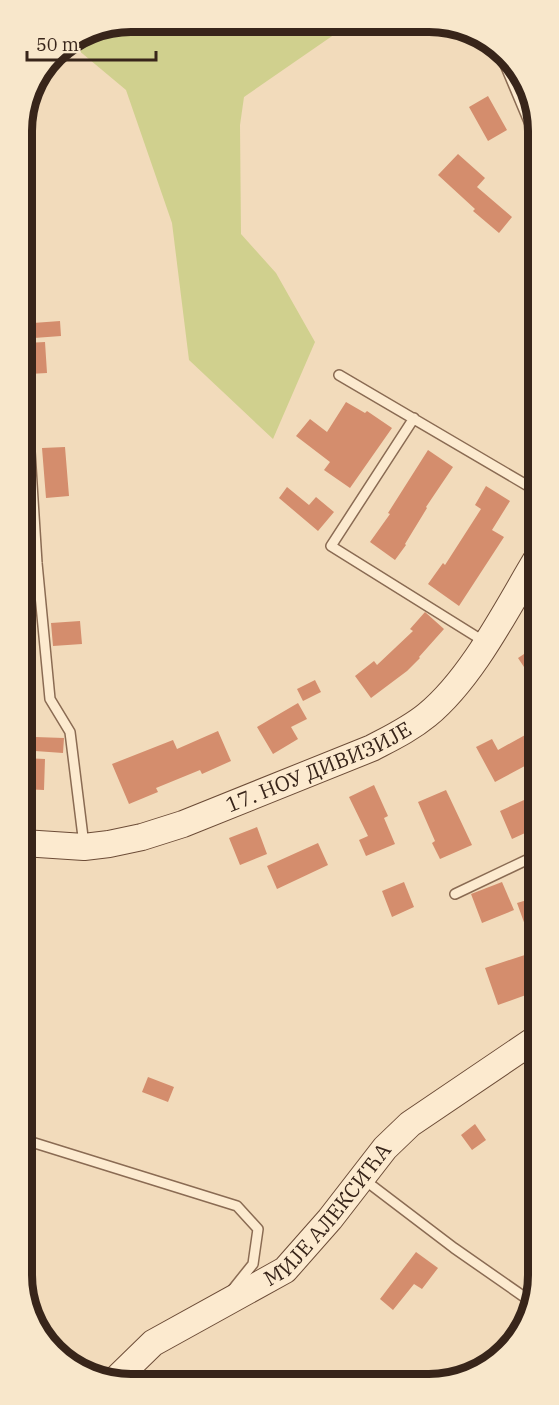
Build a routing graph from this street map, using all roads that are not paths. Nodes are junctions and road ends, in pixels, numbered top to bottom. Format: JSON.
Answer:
{"nodes":[{"id":1,"x":339,"y":375,"type":"dead end"},
{"id":2,"x":414,"y":418,"type":"junction"},
{"id":3,"x":32,"y":484,"type":"edge"},
{"id":4,"x":528,"y":485,"type":"edge"},
{"id":5,"x":528,"y":573,"type":"edge"},
{"id":6,"x":485,"y":642,"type":"junction"},
{"id":7,"x":32,"y":844,"type":"edge"},
{"id":8,"x":84,"y":847,"type":"junction"},
{"id":9,"x":527,"y":860,"type":"edge"},
{"id":10,"x":455,"y":894,"type":"dead end"},
{"id":11,"x":527,"y":1045,"type":"edge"},
{"id":12,"x":32,"y":1142,"type":"edge"},
{"id":13,"x":360,"y":1177,"type":"junction"},
{"id":14,"x":525,"y":1297,"type":"edge"},
{"id":15,"x":218,"y":1307,"type":"junction"},
{"id":16,"x":122,"y":1373,"type":"edge"}],
"edges":[{"from":1,"to":2,"type":"lane"},
{"from":2,"to":4,"type":"lane"},
{"from":2,"to":6,"type":"lane"},
{"from":3,"to":8,"type":"lane"},
{"from":5,"to":6,"type":"street","name":"17. НОУ ДИВИЗИЈЕ"},
{"from":6,"to":8,"type":"street","name":"17. НОУ ДИВИЗИЈЕ"},
{"from":7,"to":8,"type":"street","name":"17. НОУ ДИВИЗИЈЕ"},
{"from":9,"to":10,"type":"lane"},
{"from":11,"to":13,"type":"street","name":"МИЈЕ АЛЕКСИЋА"},
{"from":12,"to":15,"type":"lane"},
{"from":13,"to":14,"type":"lane"},
{"from":13,"to":15,"type":"street","name":"МИЈЕ АЛЕКСИЋА"},
{"from":15,"to":16,"type":"street","name":"МИЈЕ АЛЕКСИЋА"}]}
